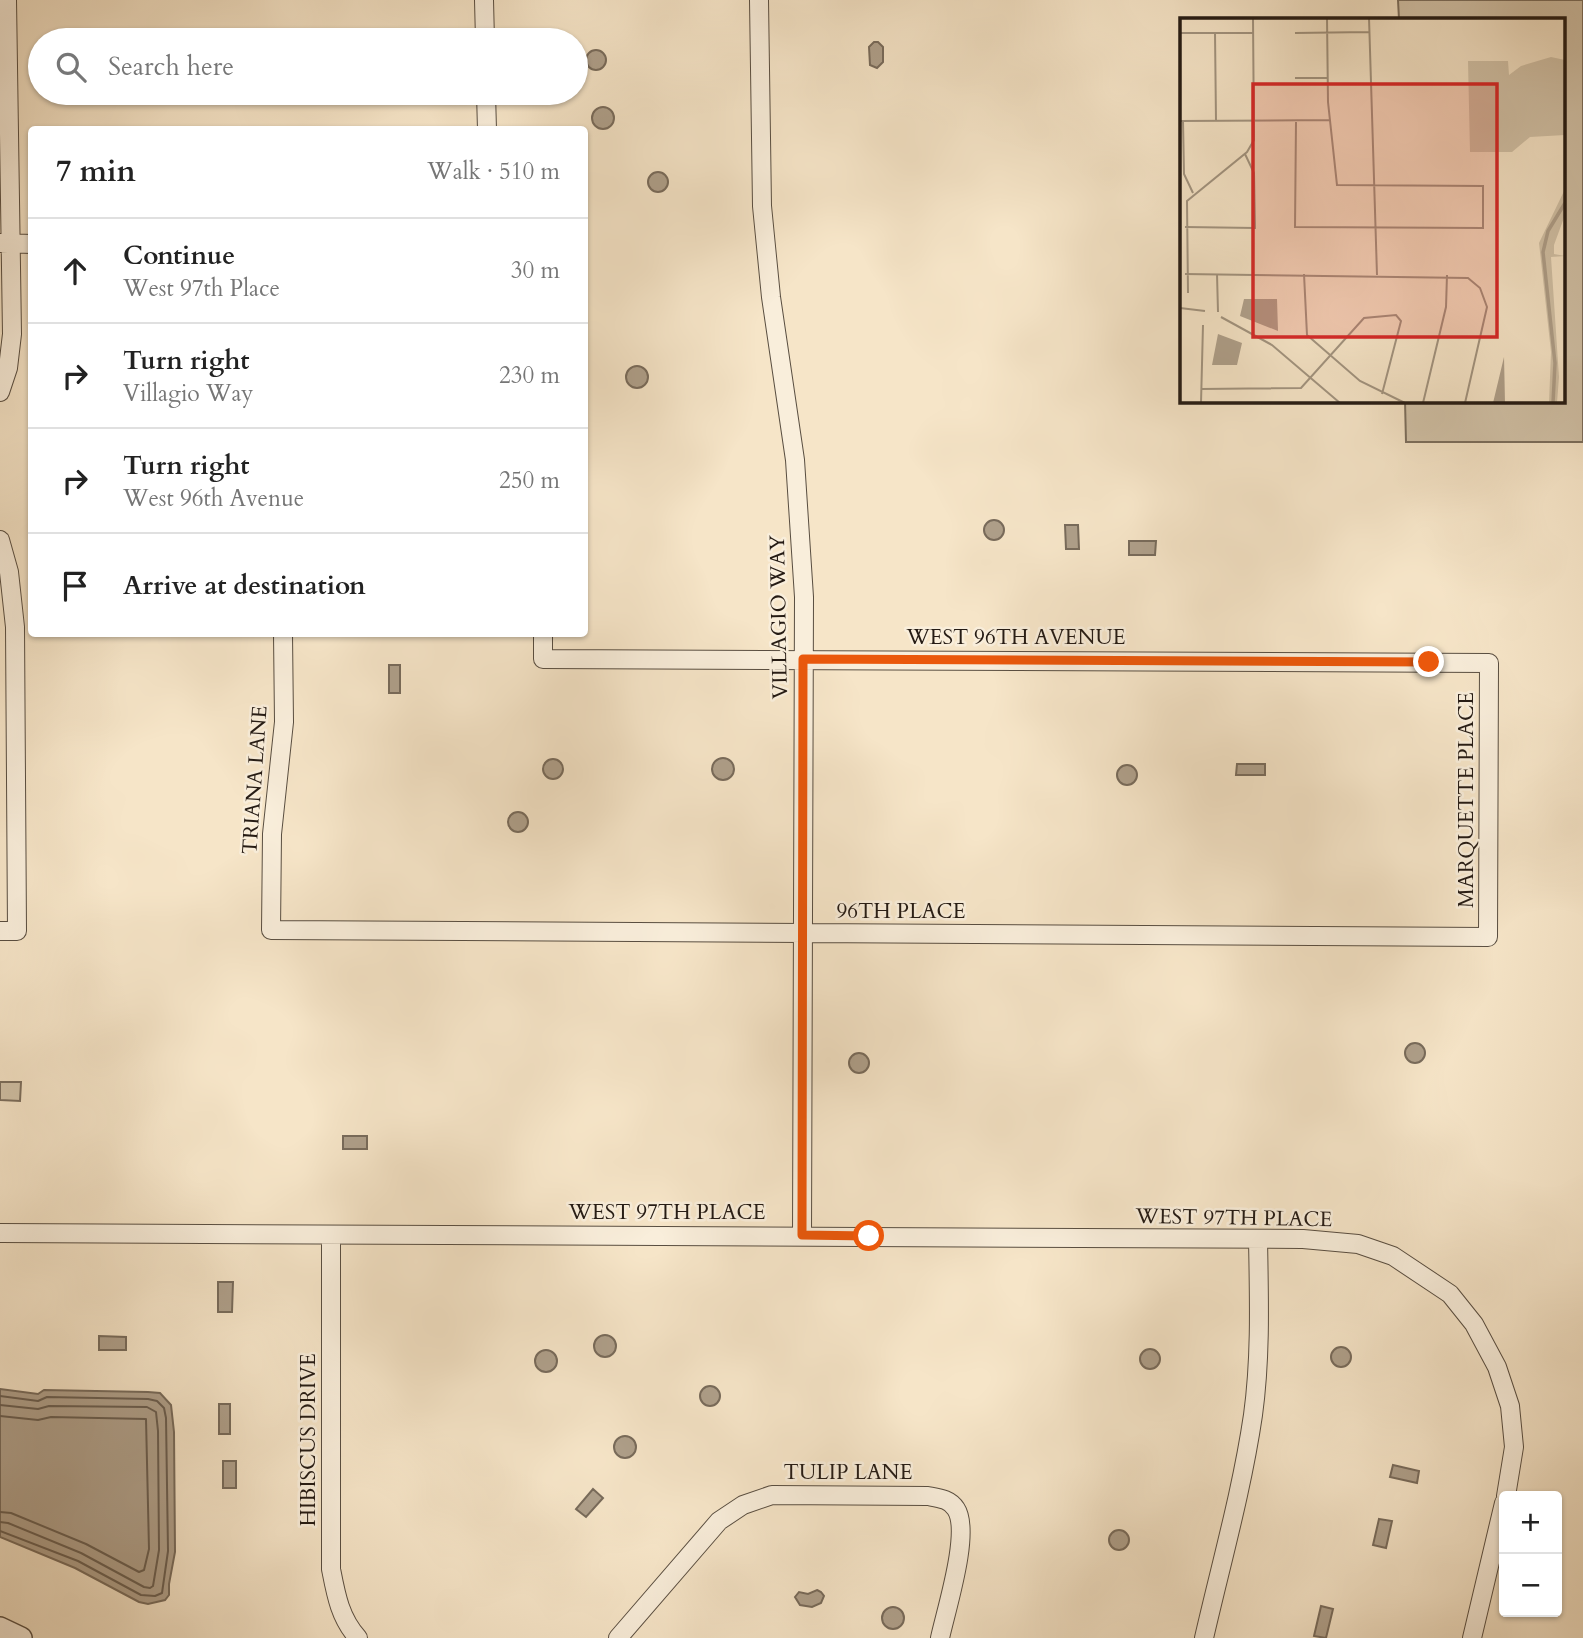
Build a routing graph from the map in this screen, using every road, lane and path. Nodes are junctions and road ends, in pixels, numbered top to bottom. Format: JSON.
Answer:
{"nodes":[{"id":1,"x":7,"y":0,"type":"edge"},
{"id":2,"x":484,"y":0,"type":"edge"},
{"id":3,"x":759,"y":0,"type":"edge"},
{"id":4,"x":485,"y":28,"type":"edge"},
{"id":5,"x":486,"y":105,"type":"edge"},
{"id":6,"x":487,"y":126,"type":"edge"},
{"id":7,"x":5,"y":244,"type":"edge"},
{"id":8,"x":28,"y":244,"type":"edge"},
{"id":9,"x":0,"y":392,"type":"edge"},
{"id":10,"x":0,"y":540,"type":"edge"},
{"id":11,"x":283,"y":637,"type":"edge"},
{"id":12,"x":543,"y":637,"type":"edge"},
{"id":13,"x":803,"y":659,"type":"junction"},
{"id":14,"x":1489,"y":663,"type":"joint"},
{"id":15,"x":271,"y":930,"type":"joint"},
{"id":16,"x":9,"y":931,"type":"edge"},
{"id":17,"x":803,"y":933,"type":"junction"},
{"id":18,"x":1488,"y":937,"type":"joint"},
{"id":19,"x":0,"y":1233,"type":"edge"},
{"id":20,"x":331,"y":1235,"type":"junction"},
{"id":21,"x":802,"y":1235,"type":"junction"},
{"id":22,"x":1258,"y":1239,"type":"junction"},
{"id":23,"x":1507,"y":1491,"type":"edge"},
{"id":24,"x":1499,"y":1524,"type":"edge"},
{"id":25,"x":0,"y":1629,"type":"edge"},
{"id":26,"x":21,"y":1638,"type":"edge"},
{"id":27,"x":358,"y":1638,"type":"edge"},
{"id":28,"x":618,"y":1638,"type":"edge"},
{"id":29,"x":940,"y":1638,"type":"edge"},
{"id":30,"x":1204,"y":1638,"type":"edge"},
{"id":31,"x":1472,"y":1638,"type":"edge"}],
"edges":[{"from":1,"to":7,"type":"street"},
{"from":2,"to":4,"type":"street"},
{"from":3,"to":13,"type":"street","name":"VILLAGIO WAY"},
{"from":5,"to":6,"type":"street"},
{"from":7,"to":8,"type":"street"},
{"from":7,"to":9,"type":"street"},
{"from":10,"to":16,"type":"street"},
{"from":11,"to":15,"type":"street","name":"TRIANA LANE"},
{"from":12,"to":13,"type":"street","name":"WEST 96TH AVENUE"},
{"from":13,"to":14,"type":"street","name":"WEST 96TH AVENUE"},
{"from":13,"to":17,"type":"street","name":"VILLAGIO WAY"},
{"from":14,"to":18,"type":"street","name":"MARQUETTE PLACE"},
{"from":15,"to":17,"type":"street","name":"96TH PLACE"},
{"from":17,"to":18,"type":"street","name":"96TH PLACE"},
{"from":17,"to":21,"type":"street","name":"VILLAGIO WAY"},
{"from":19,"to":20,"type":"street","name":"WEST 97TH PLACE"},
{"from":20,"to":21,"type":"street","name":"WEST 97TH PLACE"},
{"from":20,"to":27,"type":"street","name":"HIBISCUS DRIVE"},
{"from":21,"to":22,"type":"street","name":"WEST 97TH PLACE"},
{"from":22,"to":23,"type":"street","name":"WEST 97TH PLACE"},
{"from":22,"to":30,"type":"street"},
{"from":24,"to":31,"type":"street"},
{"from":25,"to":26,"type":"street"},
{"from":28,"to":29,"type":"street","name":"TULIP LANE"}]}
